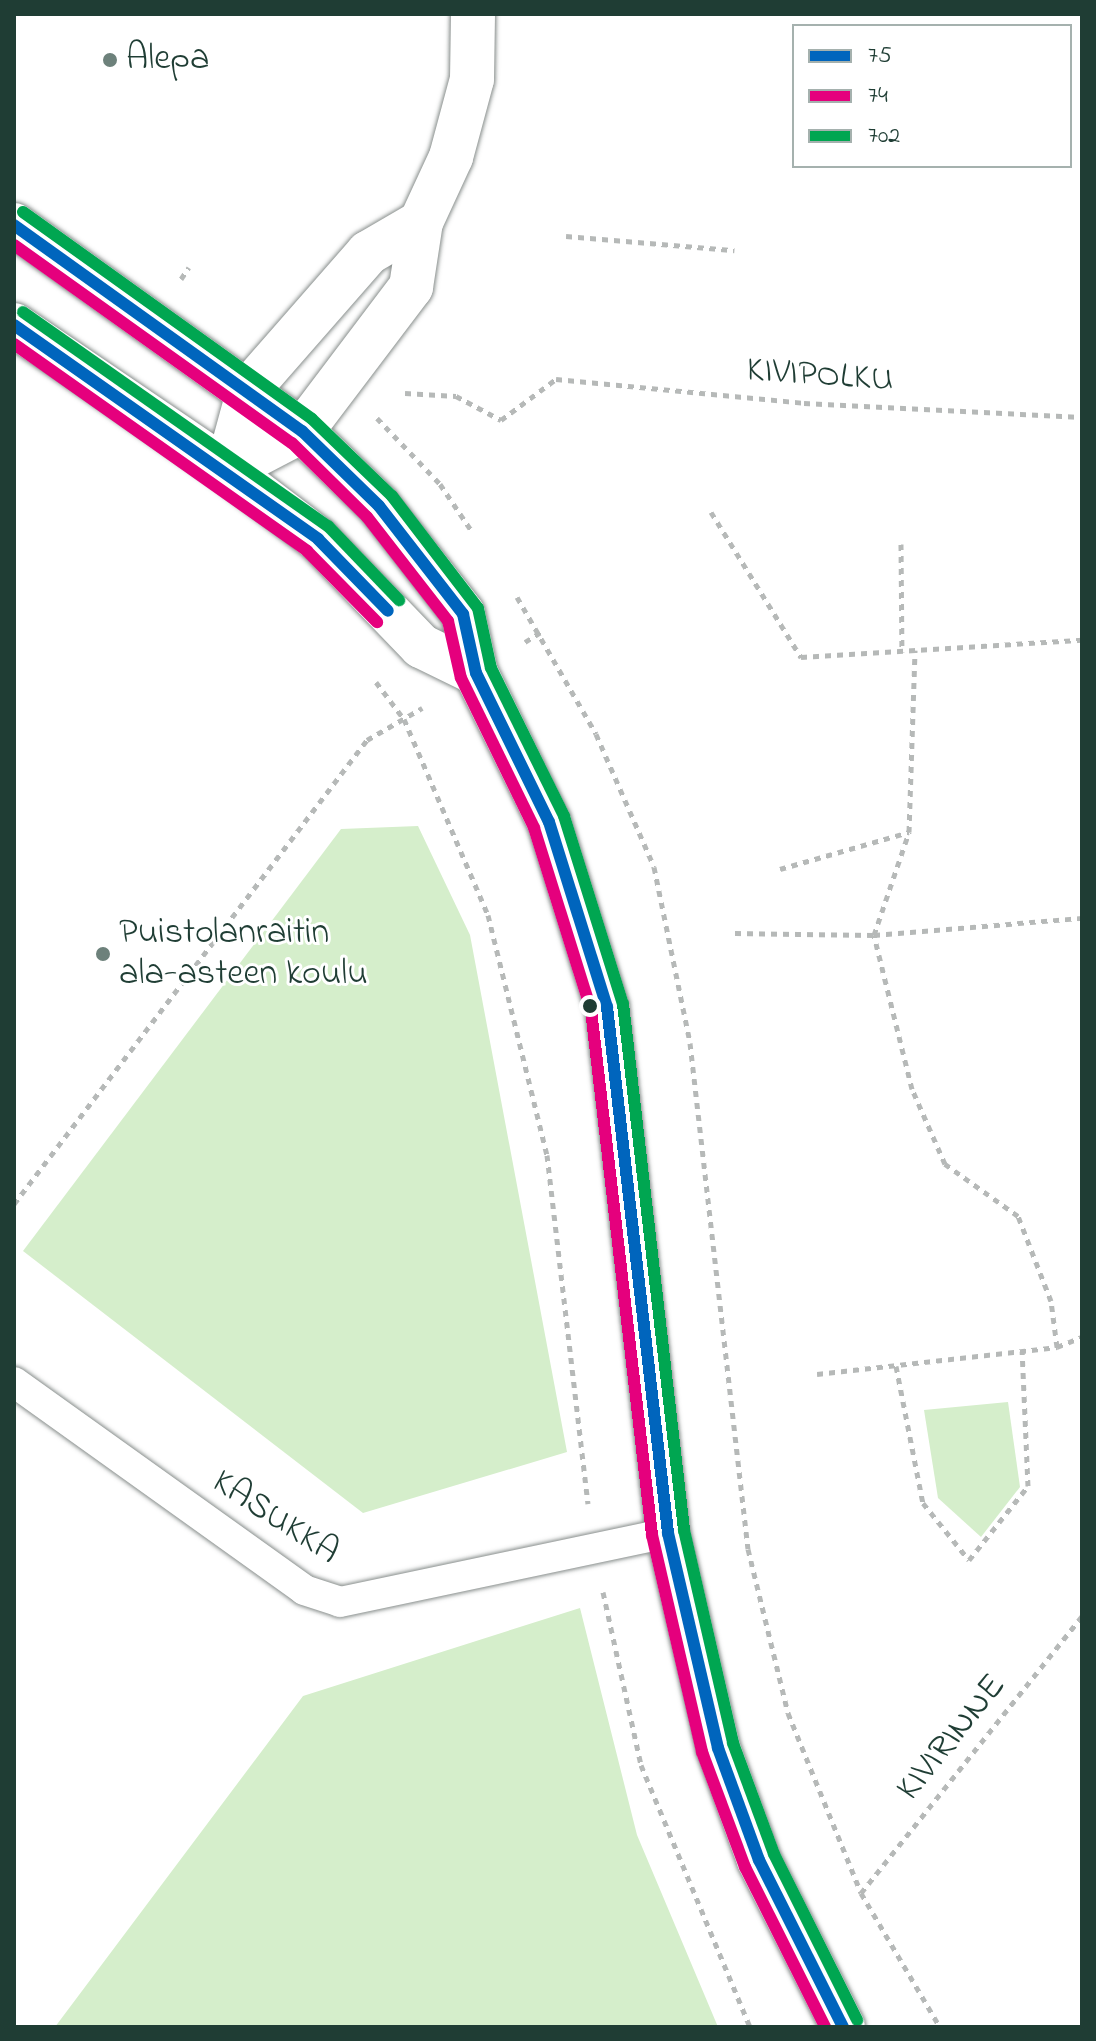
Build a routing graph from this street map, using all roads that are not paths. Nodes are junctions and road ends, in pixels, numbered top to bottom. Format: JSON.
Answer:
{"nodes":[{"id":1,"x":473,"y":14,"type":"edge"},
{"id":2,"x":421,"y":222,"type":"junction"},
{"id":3,"x":14,"y":225,"type":"edge"},
{"id":4,"x":14,"y":325,"type":"edge"},
{"id":5,"x":249,"y":389,"type":"junction"},
{"id":6,"x":302,"y":431,"type":"junction"},
{"id":7,"x":227,"y":470,"type":"junction"},
{"id":8,"x":476,"y":673,"type":"junction"},
{"id":9,"x":14,"y":1382,"type":"edge"},
{"id":10,"x":668,"y":1533,"type":"junction"},
{"id":11,"x":843,"y":2027,"type":"edge"}],
"edges":[{"from":1,"to":2,"type":"main road"},
{"from":2,"to":5,"type":"main road"},
{"from":2,"to":6,"type":"main road"},
{"from":3,"to":5,"type":"main road"},
{"from":4,"to":7,"type":"main road"},
{"from":5,"to":6,"type":"main road"},
{"from":5,"to":7,"type":"main road"},
{"from":6,"to":7,"type":"main road"},
{"from":6,"to":8,"type":"main road"},
{"from":7,"to":8,"type":"main road"},
{"from":8,"to":10,"type":"main road"},
{"from":9,"to":10,"type":"lane","name":"KASUKKA"},
{"from":10,"to":11,"type":"main road"}]}
